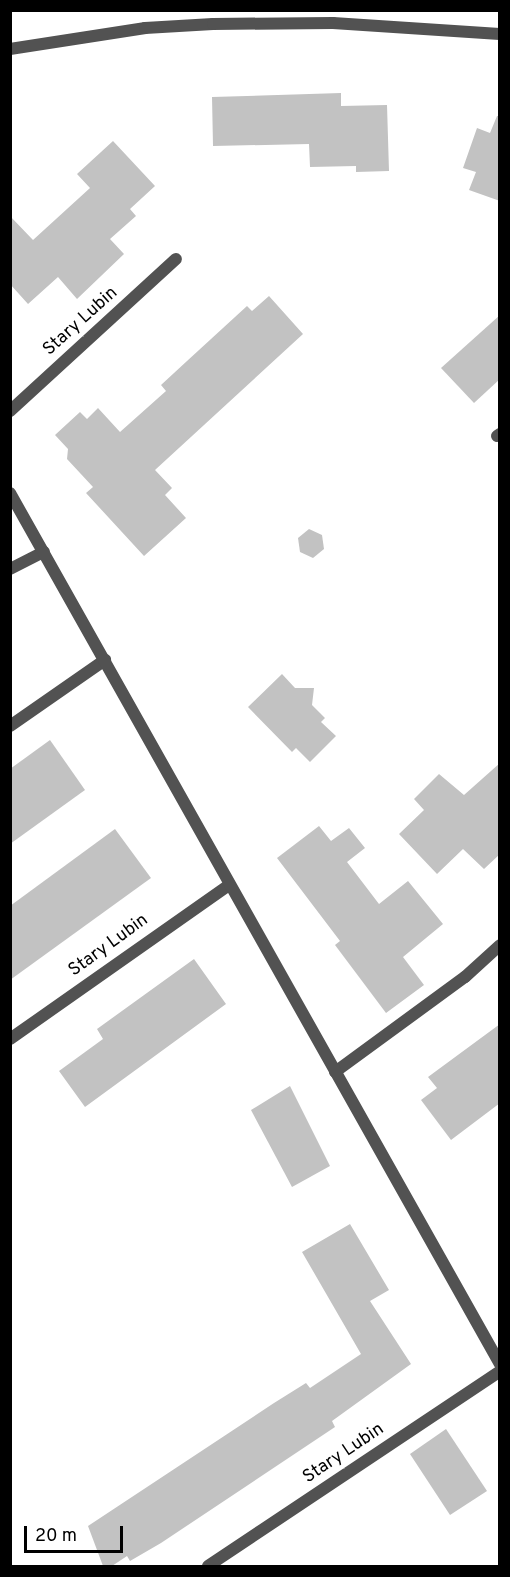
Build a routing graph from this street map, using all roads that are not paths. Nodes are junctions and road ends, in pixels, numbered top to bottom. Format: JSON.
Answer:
{"nodes":[{"id":1,"x":500,"y":34,"type":"edge"},
{"id":2,"x":10,"y":49,"type":"edge"},
{"id":3,"x":176,"y":259,"type":"dead end"},
{"id":4,"x":10,"y":411,"type":"edge"},
{"id":5,"x":10,"y":493,"type":"edge"},
{"id":6,"x":44,"y":552,"type":"junction"},
{"id":7,"x":10,"y":569,"type":"edge"},
{"id":8,"x":105,"y":660,"type":"junction"},
{"id":9,"x":10,"y":726,"type":"edge"},
{"id":10,"x":229,"y":885,"type":"junction"},
{"id":11,"x":500,"y":945,"type":"edge"},
{"id":12,"x":10,"y":1039,"type":"edge"},
{"id":13,"x":335,"y":1072,"type":"junction"},
{"id":14,"x":500,"y":1364,"type":"edge"},
{"id":15,"x":500,"y":1371,"type":"edge"},
{"id":16,"x":208,"y":1566,"type":"edge"}],
"edges":[{"from":1,"to":2,"type":"street"},
{"from":3,"to":4,"type":"street","name":"Stary Lubin"},
{"from":5,"to":6,"type":"street"},
{"from":6,"to":7,"type":"street"},
{"from":6,"to":8,"type":"street"},
{"from":8,"to":9,"type":"street"},
{"from":8,"to":10,"type":"street"},
{"from":10,"to":12,"type":"street","name":"Stary Lubin"},
{"from":10,"to":13,"type":"street"},
{"from":11,"to":13,"type":"street"},
{"from":13,"to":14,"type":"street"},
{"from":15,"to":16,"type":"street","name":"Stary Lubin"}]}
